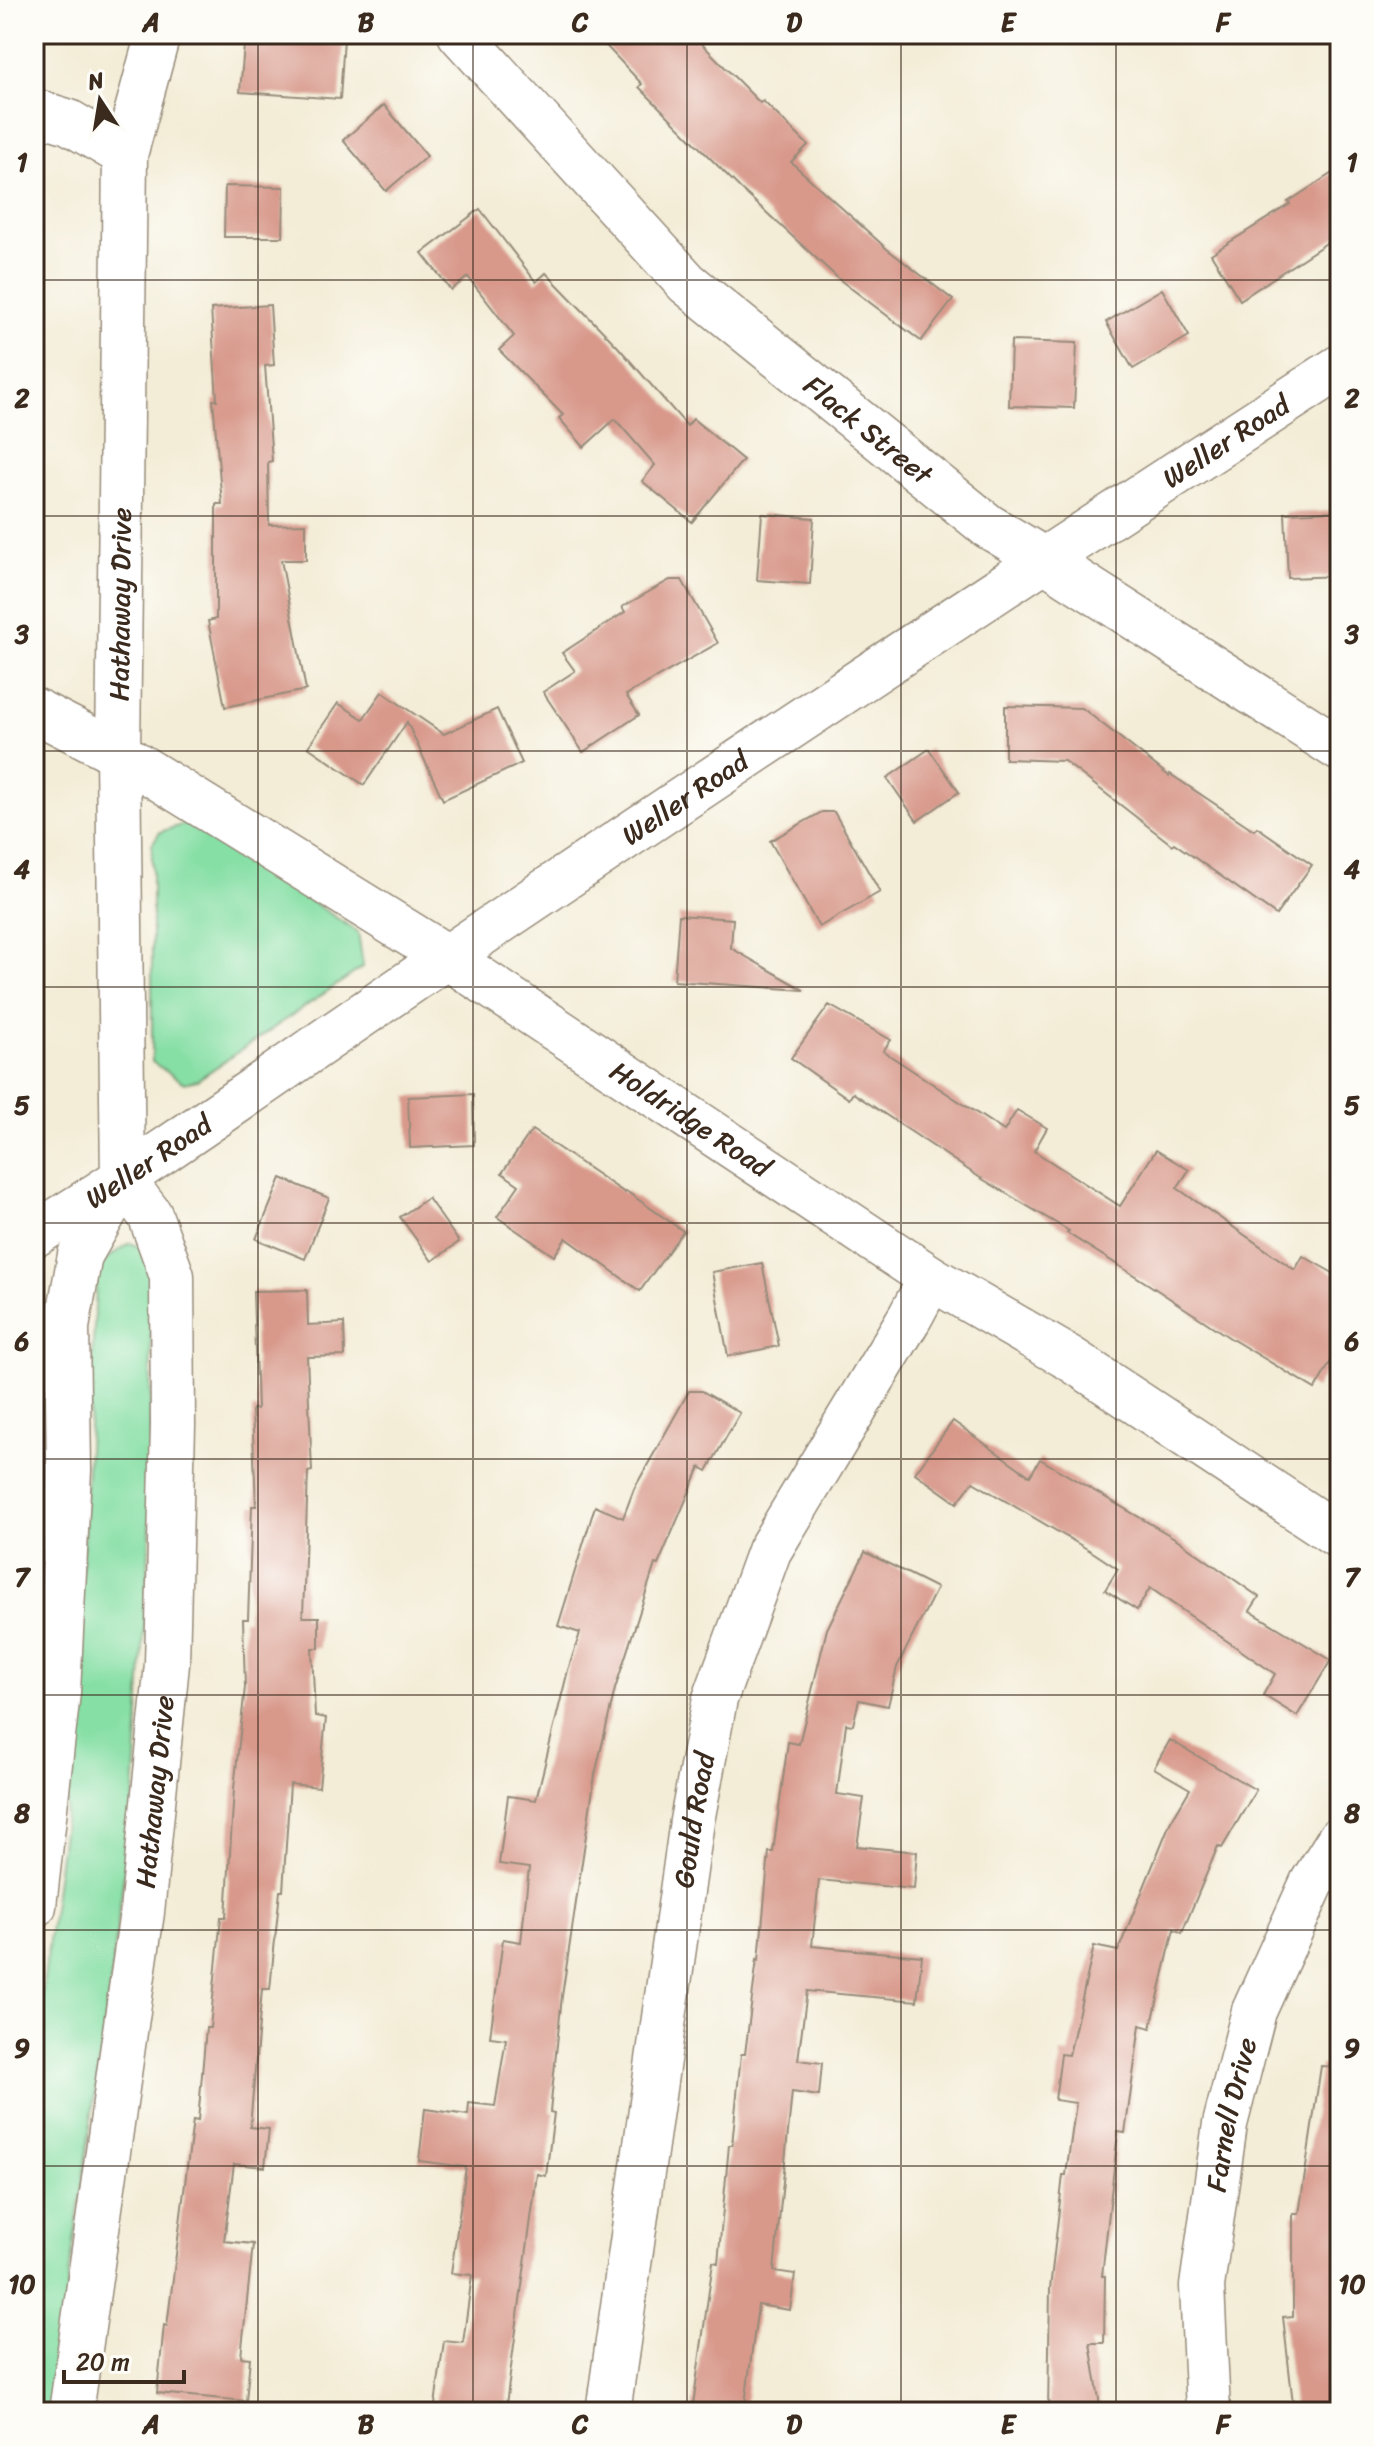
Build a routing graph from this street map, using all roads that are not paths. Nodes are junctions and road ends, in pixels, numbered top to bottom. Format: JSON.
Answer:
{"nodes":[{"id":1,"x":158,"y":34,"type":"edge"},
{"id":2,"x":460,"y":34,"type":"edge"},
{"id":3,"x":34,"y":111,"type":"edge"},
{"id":4,"x":125,"y":155,"type":"junction"},
{"id":5,"x":1340,"y":367,"type":"edge"},
{"id":6,"x":1043,"y":559,"type":"junction"},
{"id":7,"x":34,"y":710,"type":"edge"},
{"id":8,"x":1340,"y":749,"type":"edge"},
{"id":9,"x":118,"y":753,"type":"junction"},
{"id":10,"x":447,"y":957,"type":"junction"},
{"id":11,"x":123,"y":1180,"type":"junction"},
{"id":12,"x":34,"y":1235,"type":"edge"},
{"id":13,"x":931,"y":1278,"type":"junction"},
{"id":14,"x":1340,"y":1537,"type":"edge"},
{"id":15,"x":1340,"y":1838,"type":"edge"},
{"id":16,"x":34,"y":1906,"type":"edge"},
{"id":17,"x":71,"y":2412,"type":"edge"},
{"id":18,"x":608,"y":2412,"type":"edge"},
{"id":19,"x":1208,"y":2412,"type":"edge"}],
"edges":[{"from":1,"to":4,"type":"street","name":"Hathaway Drive"},
{"from":2,"to":6,"type":"street","name":"Flack Street"},
{"from":3,"to":4,"type":"street"},
{"from":4,"to":9,"type":"street","name":"Hathaway Drive"},
{"from":5,"to":6,"type":"street","name":"Weller Road"},
{"from":6,"to":8,"type":"street","name":"Flack Street"},
{"from":6,"to":10,"type":"street","name":"Weller Road"},
{"from":7,"to":9,"type":"street","name":"Holdridge Road"},
{"from":9,"to":10,"type":"street","name":"Holdridge Road"},
{"from":9,"to":11,"type":"street","name":"Hathaway Drive"},
{"from":10,"to":11,"type":"street","name":"Weller Road"},
{"from":10,"to":13,"type":"street","name":"Holdridge Road"},
{"from":11,"to":12,"type":"street","name":"Weller Road"},
{"from":11,"to":16,"type":"street"},
{"from":11,"to":17,"type":"street","name":"Hathaway Drive"},
{"from":13,"to":14,"type":"street","name":"Holdridge Road"},
{"from":13,"to":18,"type":"street","name":"Gould Road"},
{"from":15,"to":19,"type":"street","name":"Farnell Drive"}]}
